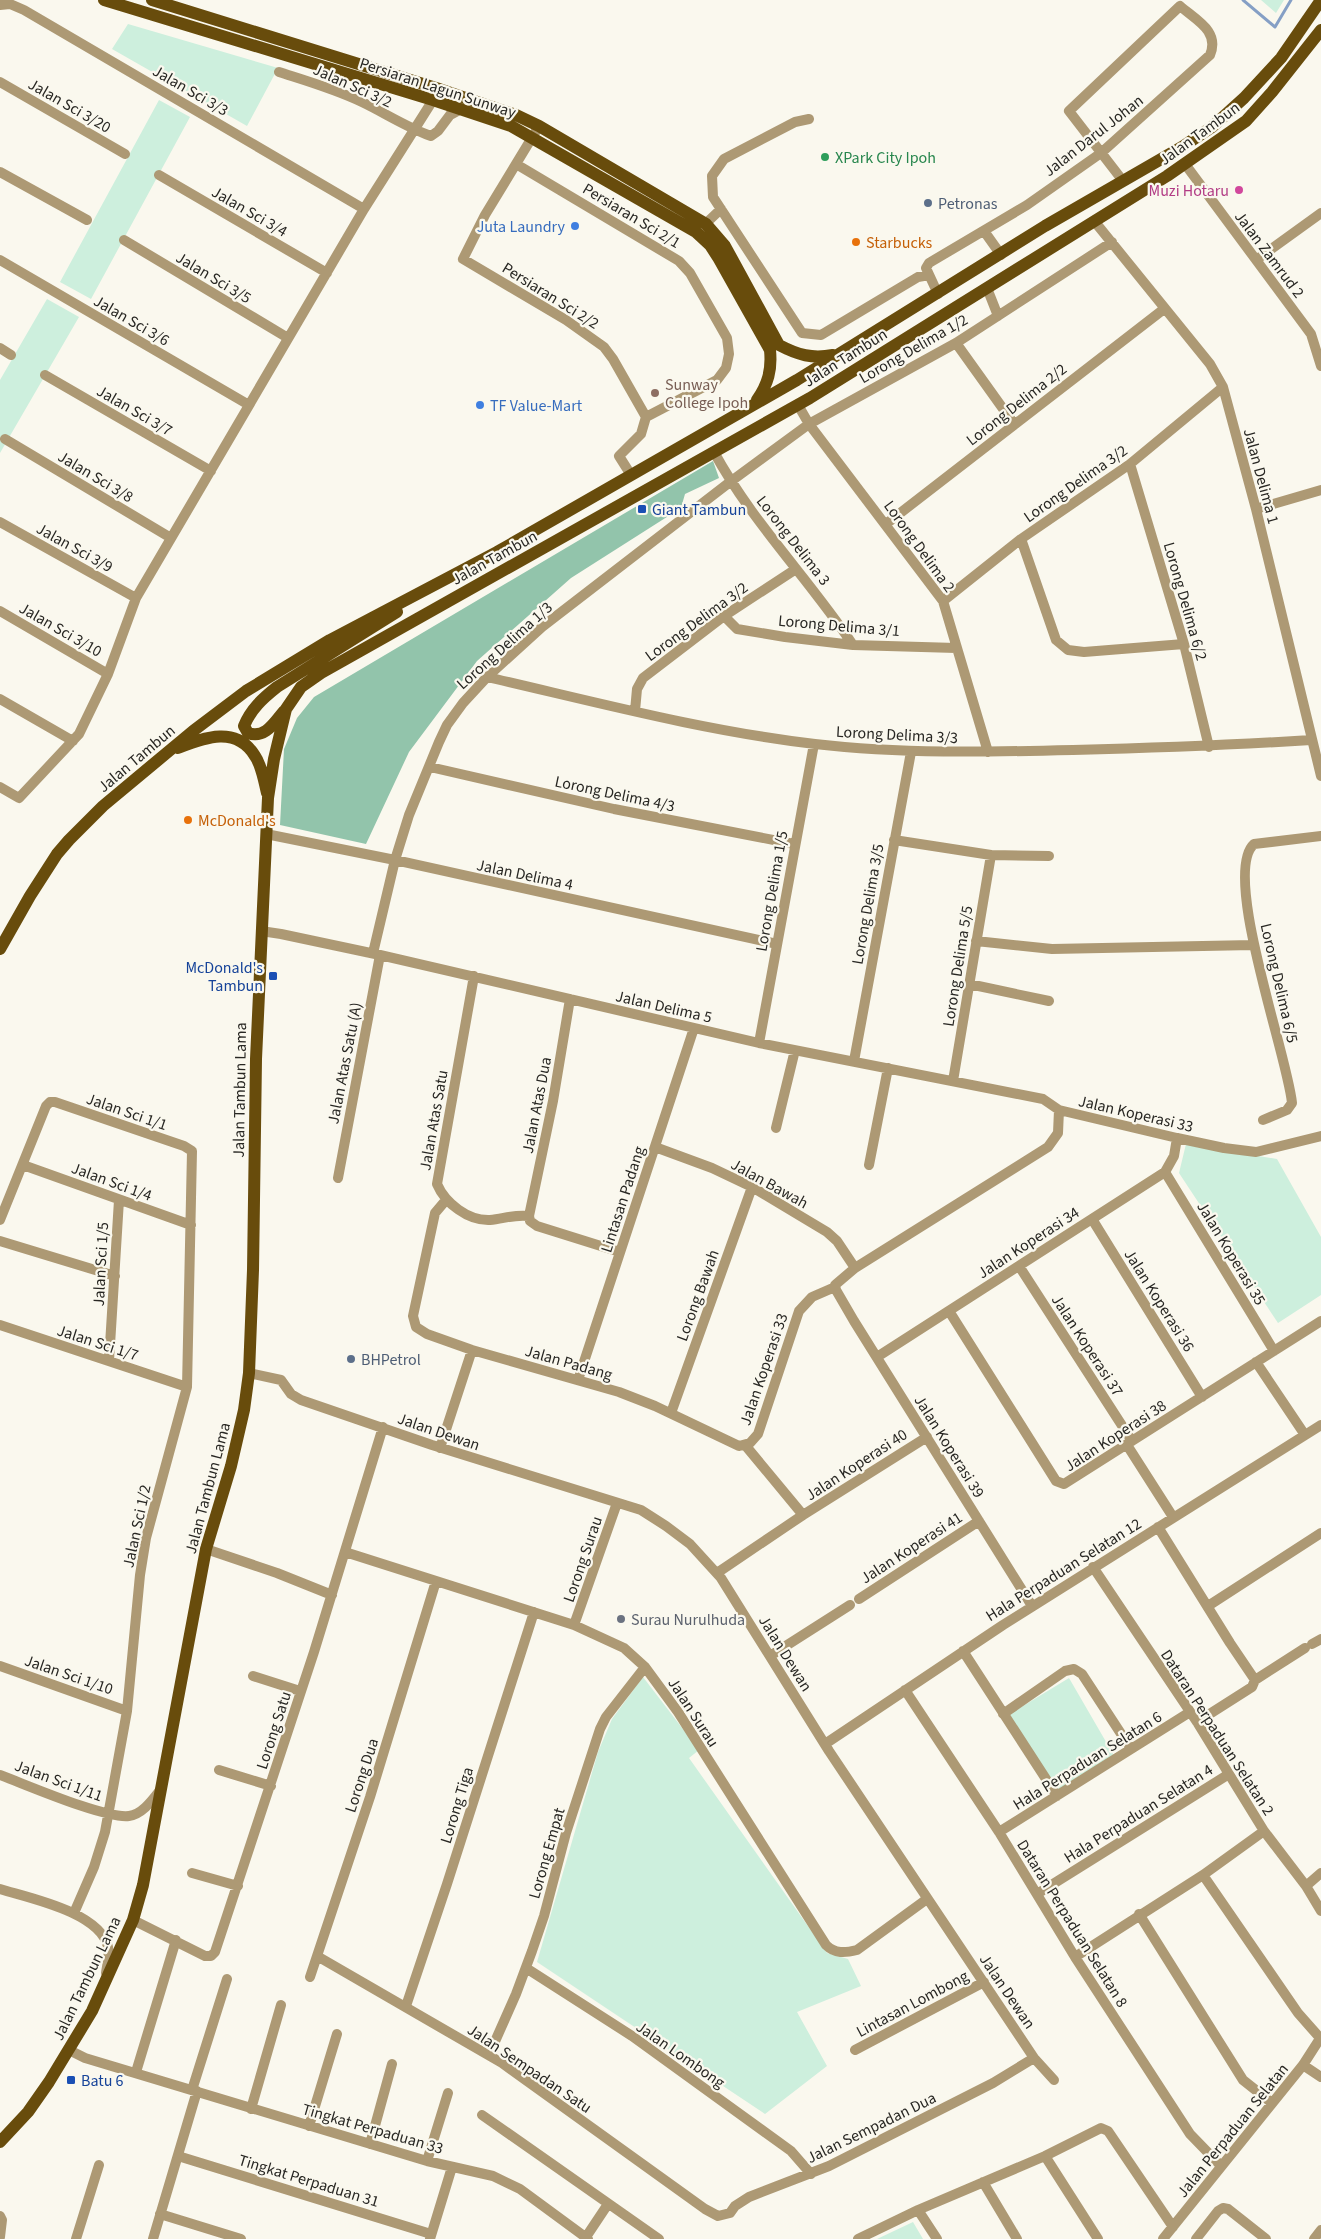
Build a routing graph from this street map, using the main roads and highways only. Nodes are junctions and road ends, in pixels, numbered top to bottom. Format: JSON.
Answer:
{"nodes":[{"id":1,"x":104,"y":0,"type":"edge"},
{"id":2,"x":152,"y":0,"type":"edge"},
{"id":3,"x":1321,"y":0,"type":"edge"},
{"id":4,"x":1321,"y":30,"type":"edge"},
{"id":5,"x":434,"y":94,"type":"junction"},
{"id":6,"x":775,"y":348,"type":"junction"},
{"id":7,"x":840,"y":353,"type":"junction"},
{"id":8,"x":756,"y":402,"type":"junction"},
{"id":9,"x":424,"y":590,"type":"junction"},
{"id":10,"x":286,"y":709,"type":"junction"},
{"id":11,"x":171,"y":752,"type":"junction"},
{"id":12,"x":268,"y":798,"type":"junction"},
{"id":13,"x":2,"y":943,"type":"edge"},
{"id":14,"x":0,"y":2142,"type":"edge"}],
"edges":[{"from":1,"to":5,"type":"main road","name":"Persiaran Lagun Sunway"},
{"from":2,"to":5,"type":"main road","name":"Persiaran Lagun Sunway"},
{"from":3,"to":7,"type":"main road","name":"Jalan Tambun"},
{"from":4,"to":10,"type":"main road","name":"Jalan Tambun"},
{"from":5,"to":6,"type":"main road","name":"Persiaran Lagun Sunway"},
{"from":5,"to":6,"type":"main road","name":"Persiaran Lagun Sunway"},
{"from":6,"to":7,"type":"main road"},
{"from":6,"to":8,"type":"main road"},
{"from":7,"to":8,"type":"main road","name":"Jalan Tambun"},
{"from":8,"to":9,"type":"main road","name":"Jalan Tambun"},
{"from":9,"to":10,"type":"main road","name":"Jalan Tambun"},
{"from":9,"to":11,"type":"main road","name":"Jalan Tambun"},
{"from":10,"to":12,"type":"main road"},
{"from":11,"to":12,"type":"main road"},
{"from":11,"to":13,"type":"main road","name":"Jalan Tambun"},
{"from":12,"to":14,"type":"main road","name":"Jalan Tambun Lama"}]}
